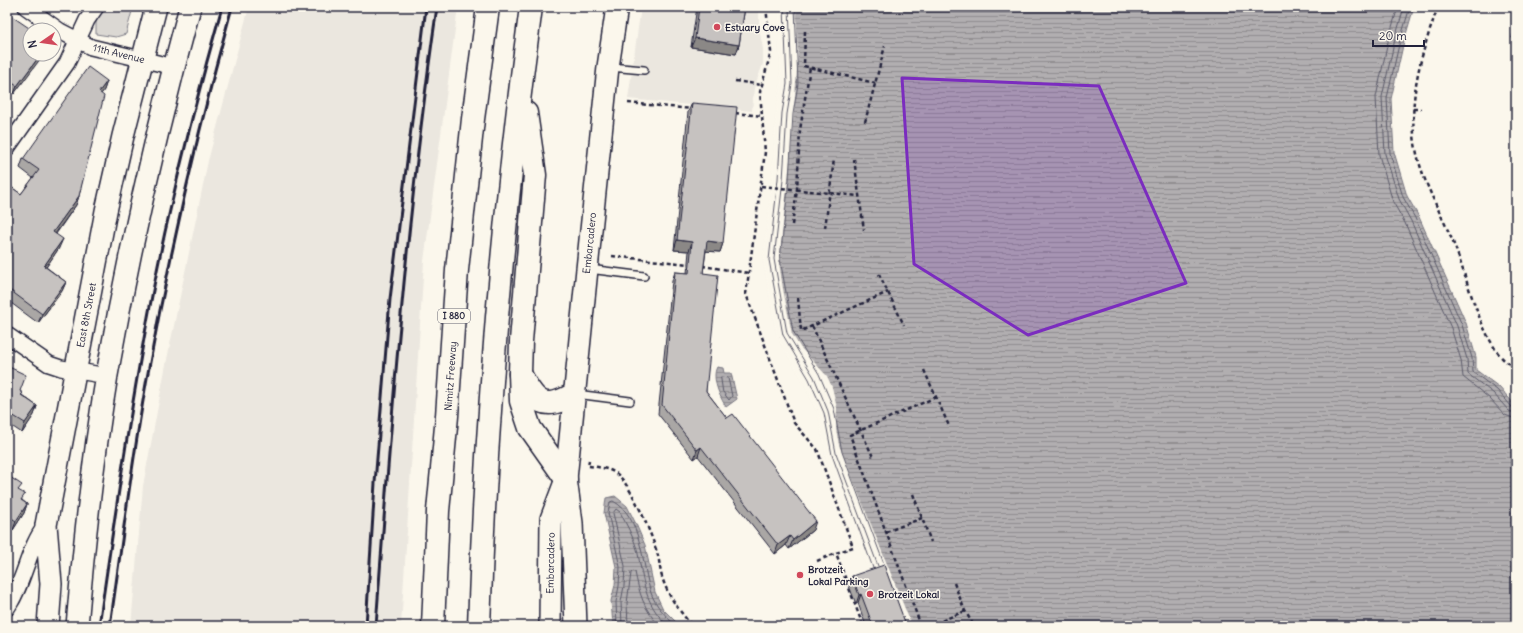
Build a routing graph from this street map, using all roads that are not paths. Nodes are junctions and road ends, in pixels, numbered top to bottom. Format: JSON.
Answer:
{"nodes":[{"id":1,"x":26,"y":7,"type":"edge"},
{"id":2,"x":96,"y":7,"type":"edge"},
{"id":3,"x":156,"y":7,"type":"edge"},
{"id":4,"x":190,"y":7,"type":"edge"},
{"id":5,"x":488,"y":7,"type":"edge"},
{"id":6,"x":531,"y":7,"type":"edge"},
{"id":7,"x":617,"y":7,"type":"edge"},
{"id":8,"x":77,"y":40,"type":"junction"},
{"id":9,"x":142,"y":59,"type":"junction"},
{"id":10,"x":174,"y":67,"type":"junction"},
{"id":11,"x":608,"y":67,"type":"junction"},
{"id":12,"x":644,"y":70,"type":"dead end"},
{"id":13,"x":521,"y":81,"type":"junction"},
{"id":14,"x":7,"y":148,"type":"edge"},
{"id":15,"x":587,"y":269,"type":"junction"},
{"id":16,"x":644,"y":276,"type":"dead end"},
{"id":17,"x":7,"y":335,"type":"edge"},
{"id":18,"x":75,"y":370,"type":"junction"},
{"id":19,"x":520,"y":373,"type":"junction"},
{"id":20,"x":107,"y":376,"type":"junction"},
{"id":21,"x":574,"y":394,"type":"junction"},
{"id":22,"x":630,"y":401,"type":"dead end"},
{"id":23,"x":566,"y":479,"type":"junction"},
{"id":24,"x":46,"y":525,"type":"junction"},
{"id":25,"x":7,"y":608,"type":"edge"},
{"id":26,"x":48,"y":626,"type":"edge"},
{"id":27,"x":77,"y":626,"type":"edge"},
{"id":28,"x":433,"y":626,"type":"edge"},
{"id":29,"x":479,"y":626,"type":"edge"},
{"id":30,"x":550,"y":626,"type":"edge"},
{"id":31,"x":576,"y":626,"type":"edge"}],
"edges":[{"from":1,"to":8,"type":"street","name":"11th Avenue"},
{"from":2,"to":8,"type":"street"},
{"from":3,"to":9,"type":"main road","name":"East 8th Street"},
{"from":4,"to":10,"type":"main road"},
{"from":5,"to":28,"type":"highway","name":"Nimitz Freeway","number":"I 880"},
{"from":6,"to":13,"type":"highway"},
{"from":7,"to":11,"type":"main road","name":"Embarcadero"},
{"from":8,"to":9,"type":"street","name":"11th Avenue"},
{"from":8,"to":14,"type":"street"},
{"from":9,"to":10,"type":"street","name":"11th Avenue"},
{"from":9,"to":18,"type":"main road","name":"East 8th Street"},
{"from":10,"to":20,"type":"main road"},
{"from":11,"to":12,"type":"lane"},
{"from":11,"to":15,"type":"main road","name":"Embarcadero"},
{"from":13,"to":19,"type":"highway"},
{"from":13,"to":29,"type":"highway"},
{"from":15,"to":16,"type":"lane"},
{"from":15,"to":21,"type":"main road","name":"Embarcadero"},
{"from":17,"to":18,"type":"street"},
{"from":18,"to":20,"type":"street"},
{"from":18,"to":24,"type":"main road","name":"East 8th Street"},
{"from":19,"to":21,"type":"highway"},
{"from":19,"to":23,"type":"highway"},
{"from":20,"to":27,"type":"main road"},
{"from":21,"to":22,"type":"lane"},
{"from":21,"to":23,"type":"main road","name":"Embarcadero"},
{"from":23,"to":30,"type":"main road","name":"Embarcadero"},
{"from":23,"to":31,"type":"main road","name":"Embarcadero"},
{"from":24,"to":25,"type":"street"},
{"from":24,"to":26,"type":"main road","name":"East 8th Street"}]}
